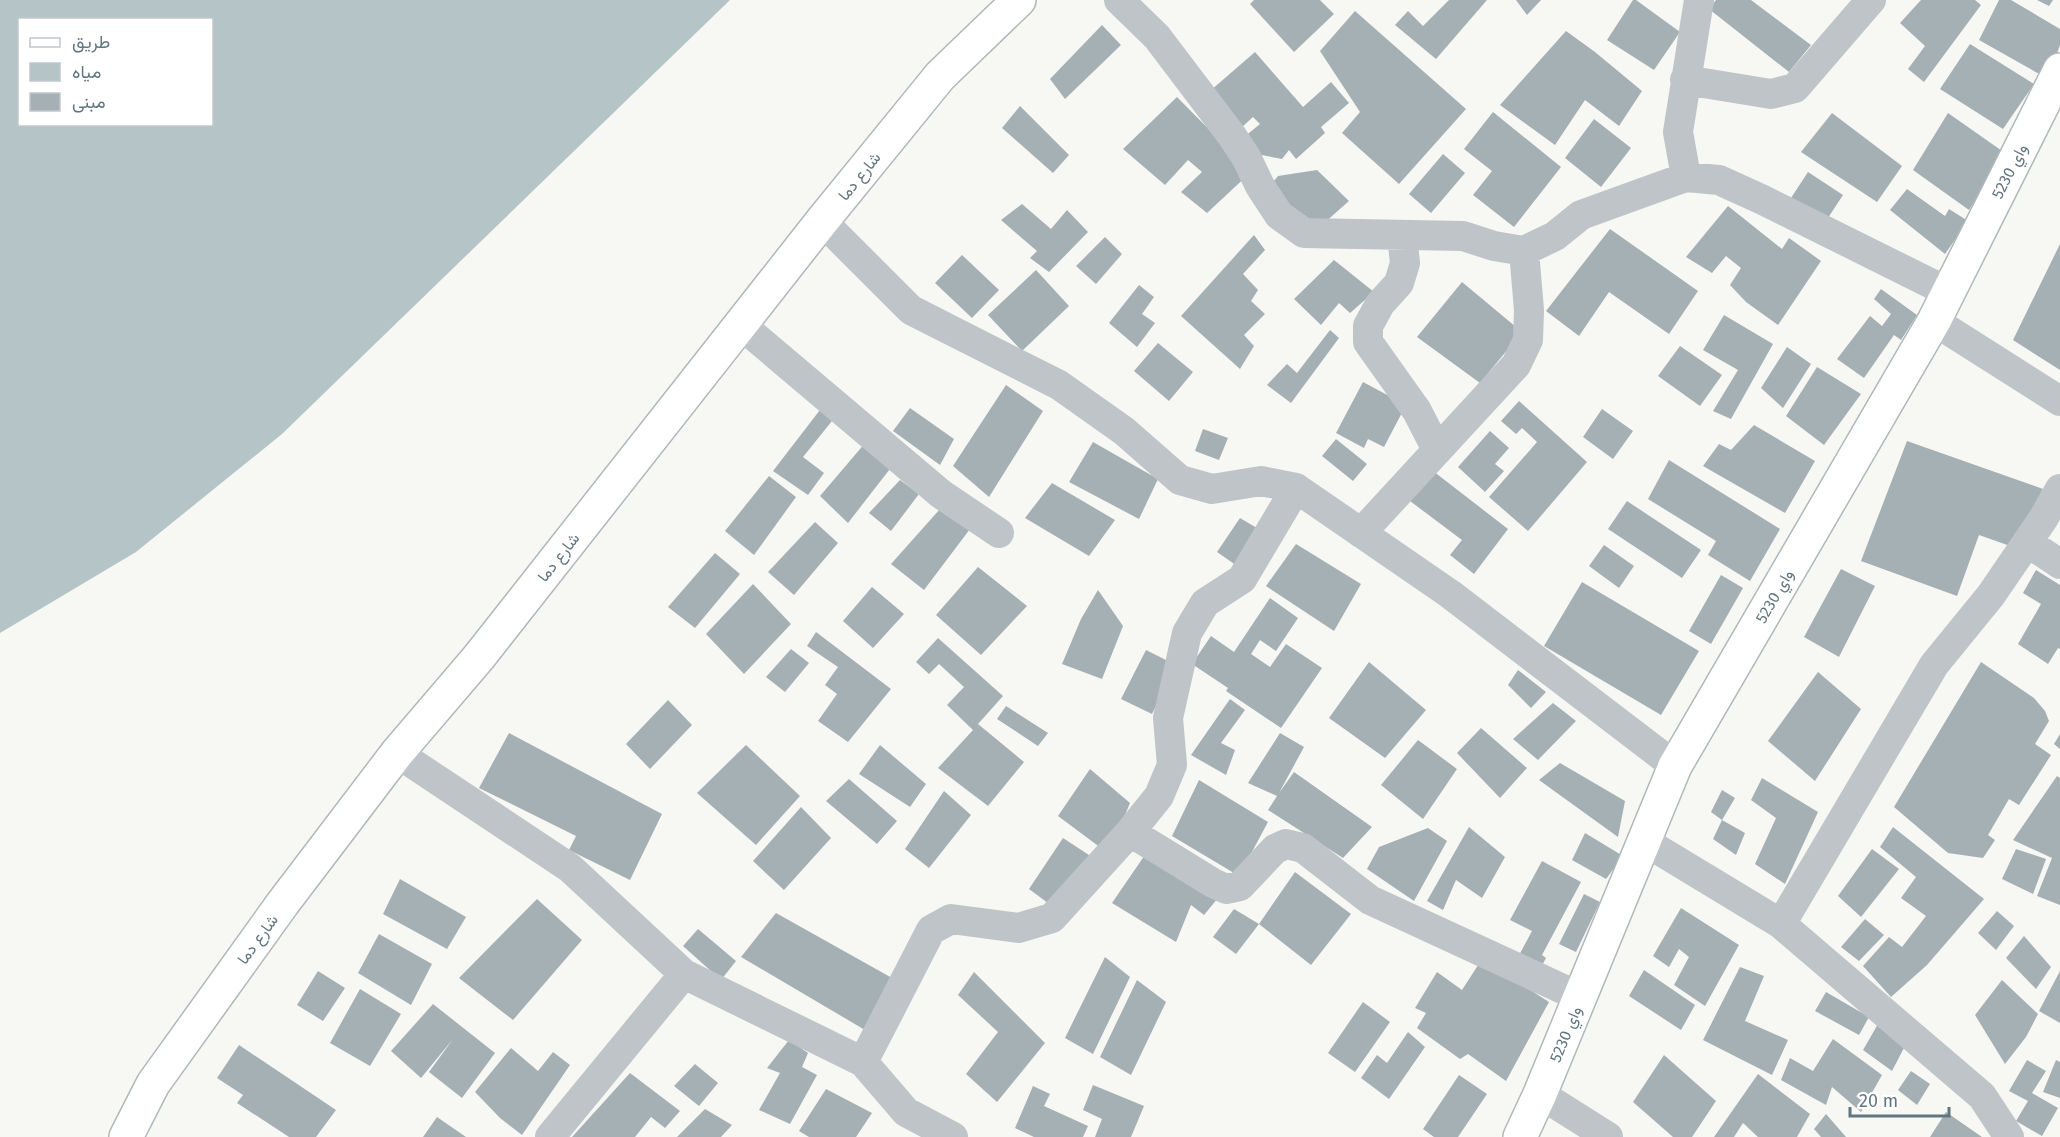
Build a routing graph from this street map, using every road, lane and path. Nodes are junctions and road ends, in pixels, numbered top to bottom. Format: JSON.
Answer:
{"nodes":[{"id":1,"x":1019,"y":0,"type":"edge"},
{"id":2,"x":1119,"y":0,"type":"edge"},
{"id":3,"x":1699,"y":0,"type":"edge"},
{"id":4,"x":1871,"y":0,"type":"edge"},
{"id":5,"x":2060,"y":70,"type":"edge"},
{"id":6,"x":1685,"y":80,"type":"junction"},
{"id":7,"x":1686,"y":177,"type":"junction"},
{"id":8,"x":822,"y":221,"type":"junction"},
{"id":9,"x":1401,"y":236,"type":"junction"},
{"id":10,"x":1524,"y":252,"type":"junction"},
{"id":11,"x":1941,"y":307,"type":"junction"},
{"id":12,"x":741,"y":324,"type":"junction"},
{"id":13,"x":2060,"y":401,"type":"edge"},
{"id":14,"x":1437,"y":450,"type":"junction"},
{"id":15,"x":1296,"y":488,"type":"junction"},
{"id":16,"x":2060,"y":489,"type":"edge"},
{"id":17,"x":999,"y":533,"type":"dead end"},
{"id":18,"x":1361,"y":533,"type":"junction"},
{"id":19,"x":2027,"y":542,"type":"junction"},
{"id":20,"x":2060,"y":564,"type":"edge"},
{"id":21,"x":397,"y":753,"type":"junction"},
{"id":22,"x":1675,"y":766,"type":"junction"},
{"id":23,"x":1130,"y":832,"type":"junction"},
{"id":24,"x":1644,"y":841,"type":"junction"},
{"id":25,"x":1780,"y":924,"type":"junction"},
{"id":26,"x":684,"y":974,"type":"junction"},
{"id":27,"x":1580,"y":997,"type":"junction"},
{"id":28,"x":863,"y":1062,"type":"junction"},
{"id":29,"x":1540,"y":1094,"type":"junction"},
{"id":30,"x":126,"y":1137,"type":"edge"},
{"id":31,"x":550,"y":1137,"type":"edge"},
{"id":32,"x":953,"y":1137,"type":"edge"},
{"id":33,"x":1520,"y":1137,"type":"edge"},
{"id":34,"x":1608,"y":1137,"type":"edge"},
{"id":35,"x":2009,"y":1137,"type":"edge"}],
"edges":[{"from":1,"to":8,"type":"main road","name":"شارع دما"},
{"from":2,"to":9,"type":"street"},
{"from":3,"to":6,"type":"street"},
{"from":4,"to":6,"type":"street"},
{"from":5,"to":11,"type":"main road","name":"واي 5230"},
{"from":6,"to":7,"type":"street"},
{"from":7,"to":10,"type":"street"},
{"from":7,"to":11,"type":"street"},
{"from":8,"to":12,"type":"main road","name":"شارع دما"},
{"from":8,"to":15,"type":"street"},
{"from":9,"to":10,"type":"street"},
{"from":9,"to":14,"type":"street"},
{"from":10,"to":14,"type":"street"},
{"from":11,"to":13,"type":"street"},
{"from":11,"to":22,"type":"main road","name":"واي 5230"},
{"from":12,"to":17,"type":"street"},
{"from":12,"to":21,"type":"main road","name":"شارع دما"},
{"from":14,"to":18,"type":"street"},
{"from":15,"to":18,"type":"street"},
{"from":15,"to":23,"type":"street"},
{"from":16,"to":19,"type":"street"},
{"from":18,"to":22,"type":"street"},
{"from":19,"to":20,"type":"street"},
{"from":19,"to":25,"type":"street"},
{"from":21,"to":26,"type":"street"},
{"from":21,"to":30,"type":"main road","name":"شارع دما"},
{"from":22,"to":24,"type":"main road","name":"واي 5230"},
{"from":23,"to":27,"type":"street"},
{"from":23,"to":28,"type":"street"},
{"from":24,"to":25,"type":"street"},
{"from":24,"to":27,"type":"main road","name":"واي 5230"},
{"from":25,"to":35,"type":"street"},
{"from":26,"to":28,"type":"street"},
{"from":26,"to":31,"type":"street"},
{"from":27,"to":29,"type":"main road","name":"واي 5230"},
{"from":28,"to":32,"type":"street"},
{"from":29,"to":33,"type":"main road","name":"واي 5230"},
{"from":29,"to":34,"type":"street"}]}
